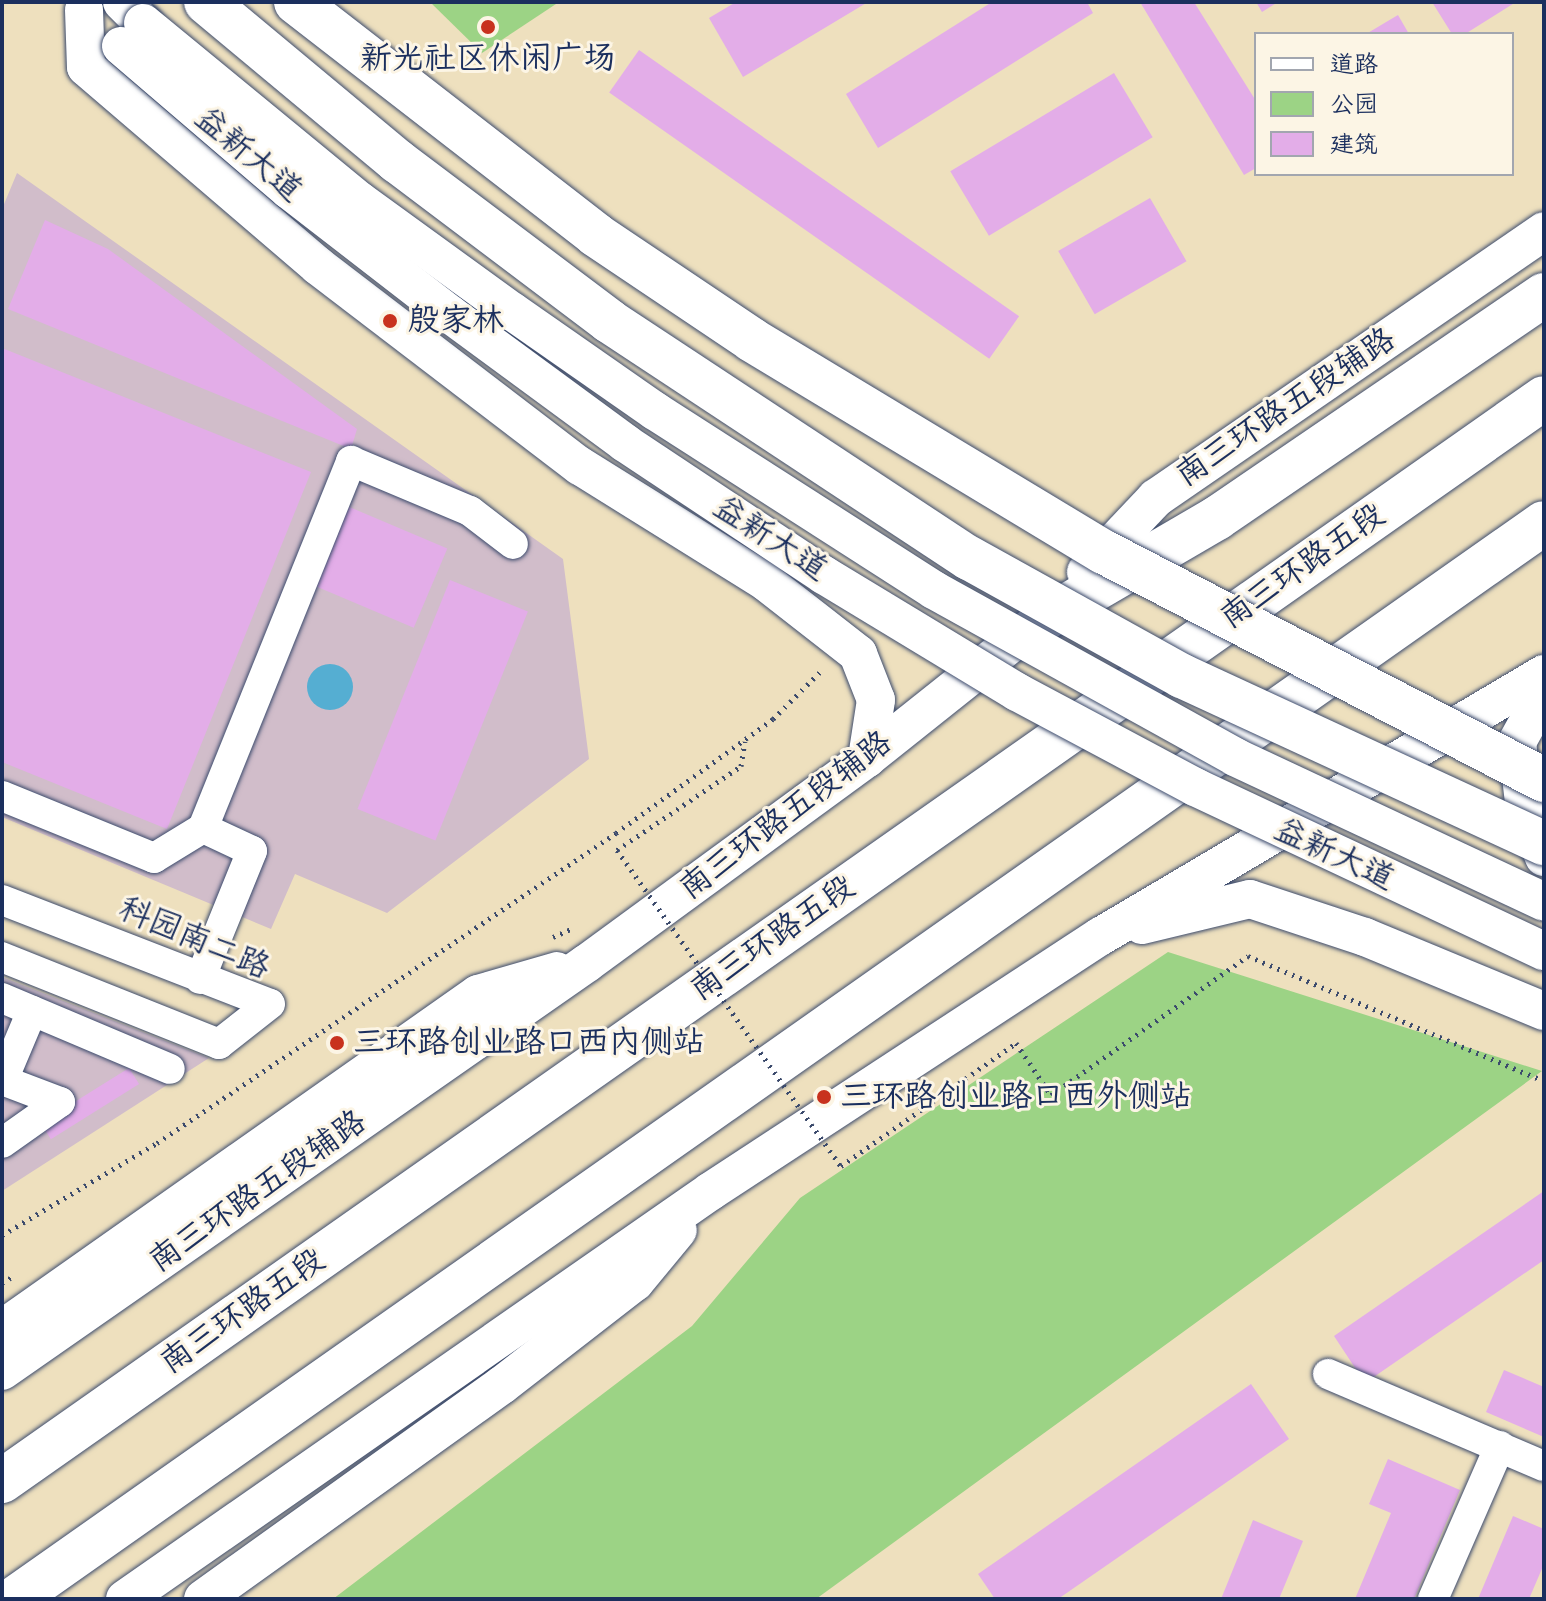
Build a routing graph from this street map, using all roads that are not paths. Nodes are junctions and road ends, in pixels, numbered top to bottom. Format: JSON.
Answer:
{"nodes":[{"id":1,"x":206,"y":2,"type":"edge"},
{"id":2,"x":296,"y":2,"type":"edge"},
{"id":3,"x":80,"y":6,"type":"edge"},
{"id":4,"x":129,"y":24,"type":"edge"},
{"id":5,"x":1544,"y":231,"type":"edge"},
{"id":6,"x":1544,"y":295,"type":"edge"},
{"id":7,"x":1544,"y":398,"type":"edge"},
{"id":8,"x":1544,"y":523,"type":"edge"},
{"id":9,"x":513,"y":544,"type":"dead end"},
{"id":10,"x":1486,"y":564,"type":"junction"},
{"id":11,"x":1544,"y":564,"type":"edge"},
{"id":12,"x":1039,"y":622,"type":"junction"},
{"id":13,"x":1544,"y":674,"type":"edge"},
{"id":14,"x":1544,"y":693,"type":"edge"},
{"id":15,"x":867,"y":758,"type":"junction"},
{"id":16,"x":1544,"y":780,"type":"edge"},
{"id":17,"x":2,"y":796,"type":"edge"},
{"id":18,"x":203,"y":828,"type":"junction"},
{"id":19,"x":1544,"y":843,"type":"edge"},
{"id":20,"x":1544,"y":857,"type":"edge"},
{"id":21,"x":2,"y":900,"type":"edge"},
{"id":22,"x":1544,"y":902,"type":"edge"},
{"id":23,"x":1101,"y":936,"type":"junction"},
{"id":24,"x":1544,"y":951,"type":"edge"},
{"id":25,"x":2,"y":957,"type":"edge"},
{"id":26,"x":587,"y":963,"type":"junction"},
{"id":27,"x":200,"y":979,"type":"junction"},
{"id":28,"x":2,"y":998,"type":"edge"},
{"id":29,"x":32,"y":1011,"type":"junction"},
{"id":30,"x":1544,"y":1011,"type":"edge"},
{"id":31,"x":170,"y":1069,"type":"dead end"},
{"id":32,"x":2,"y":1080,"type":"edge"},
{"id":33,"x":2,"y":1143,"type":"edge"},
{"id":34,"x":711,"y":1191,"type":"junction"},
{"id":35,"x":2,"y":1329,"type":"edge"},
{"id":36,"x":2,"y":1371,"type":"edge"},
{"id":37,"x":1328,"y":1374,"type":"dead end"},
{"id":38,"x":1500,"y":1446,"type":"junction"},
{"id":39,"x":1544,"y":1466,"type":"edge"},
{"id":40,"x":2,"y":1481,"type":"edge"},
{"id":41,"x":14,"y":1599,"type":"edge"},
{"id":42,"x":125,"y":1599,"type":"edge"},
{"id":43,"x":203,"y":1599,"type":"edge"},
{"id":44,"x":1433,"y":1599,"type":"edge"}],
"edges":[{"from":1,"to":19,"type":"highway","bridge":true},
{"from":2,"to":16,"type":"highway","bridge":true},
{"from":3,"to":4,"type":"main road","name":"益新大道"},
{"from":3,"to":15,"type":"main road"},
{"from":4,"to":22,"type":"main road","name":"益新大道","bridge":true},
{"from":4,"to":24,"type":"main road","name":"益新大道","bridge":true},
{"from":5,"to":12,"type":"main road","name":"南三环路五段辅路"},
{"from":6,"to":12,"type":"highway"},
{"from":7,"to":40,"type":"highway","name":"南三环路五段"},
{"from":8,"to":10,"type":"highway"},
{"from":9,"to":18,"type":"street"},
{"from":10,"to":11,"type":"highway"},
{"from":10,"to":41,"type":"highway"},
{"from":12,"to":15,"type":"main road","name":"南三环路五段辅路"},
{"from":13,"to":23,"type":"main road"},
{"from":14,"to":20,"type":"main road"},
{"from":15,"to":26,"type":"main road","name":"南三环路五段辅路"},
{"from":17,"to":18,"type":"street"},
{"from":18,"to":27,"type":"street"},
{"from":21,"to":27,"type":"street","name":"科园南二路"},
{"from":23,"to":30,"type":"main road"},
{"from":23,"to":34,"type":"main road"},
{"from":25,"to":27,"type":"street","name":"科园南二路"},
{"from":26,"to":35,"type":"main road"},
{"from":26,"to":36,"type":"main road","name":"南三环路五段辅路"},
{"from":28,"to":29,"type":"street"},
{"from":29,"to":31,"type":"street"},
{"from":29,"to":32,"type":"street"},
{"from":32,"to":33,"type":"street"},
{"from":34,"to":42,"type":"main road"},
{"from":34,"to":43,"type":"main road"},
{"from":37,"to":38,"type":"street"},
{"from":38,"to":39,"type":"street"},
{"from":38,"to":44,"type":"street"}]}
